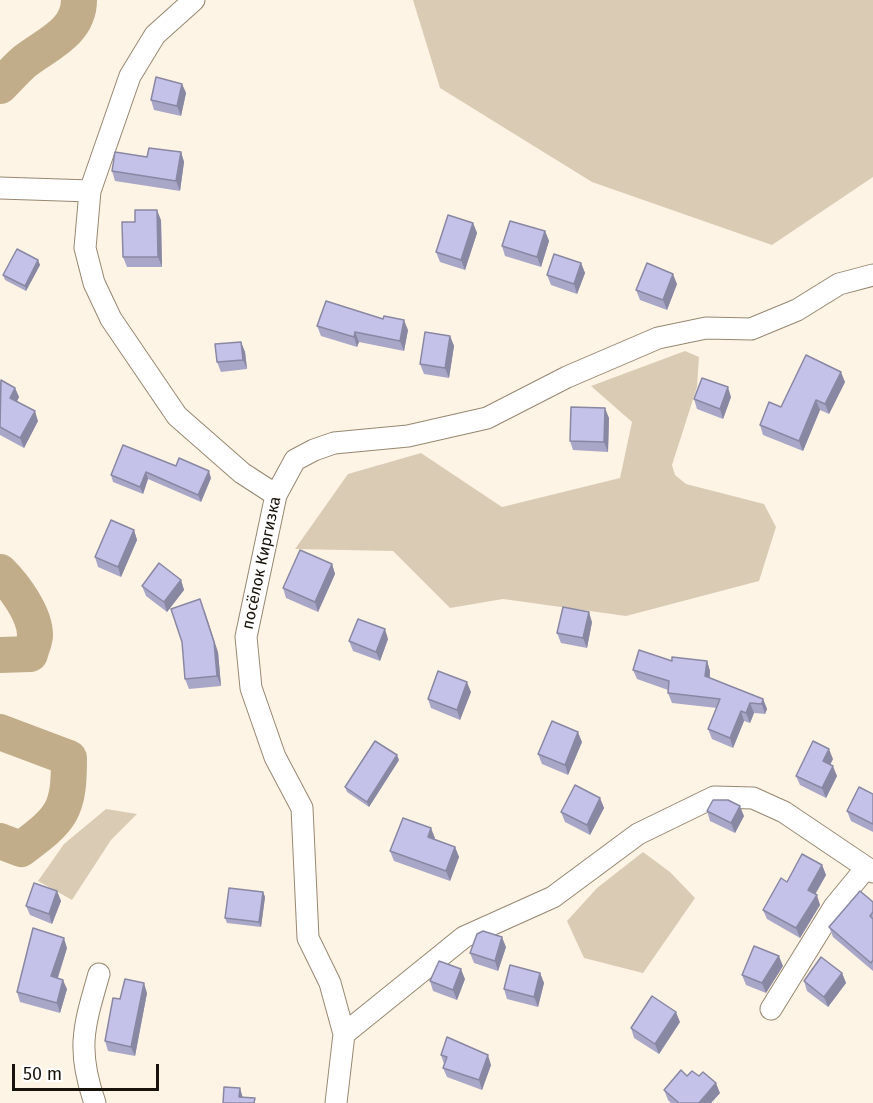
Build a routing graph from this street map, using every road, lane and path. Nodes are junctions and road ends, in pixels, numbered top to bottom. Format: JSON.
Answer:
{"nodes":[{"id":1,"x":194,"y":0,"type":"edge"},
{"id":2,"x":0,"y":188,"type":"edge"},
{"id":3,"x":90,"y":191,"type":"junction"},
{"id":4,"x":873,"y":275,"type":"edge"},
{"id":5,"x":276,"y":495,"type":"junction"},
{"id":6,"x":870,"y":870,"type":"edge"},
{"id":7,"x":99,"y":974,"type":"dead end"},
{"id":8,"x":771,"y":1009,"type":"dead end"},
{"id":9,"x":344,"y":1034,"type":"junction"},
{"id":10,"x":95,"y":1103,"type":"edge"},
{"id":11,"x":336,"y":1103,"type":"edge"}],
"edges":[{"from":1,"to":3,"type":"street"},
{"from":2,"to":3,"type":"street"},
{"from":3,"to":5,"type":"street"},
{"from":4,"to":5,"type":"street","name":"посёлок Киргизка"},
{"from":5,"to":9,"type":"street","name":"посёлок Киргизка"},
{"from":6,"to":8,"type":"street"},
{"from":6,"to":9,"type":"street"},
{"from":7,"to":10,"type":"street"},
{"from":9,"to":11,"type":"street","name":"посёлок Киргизка"}]}
